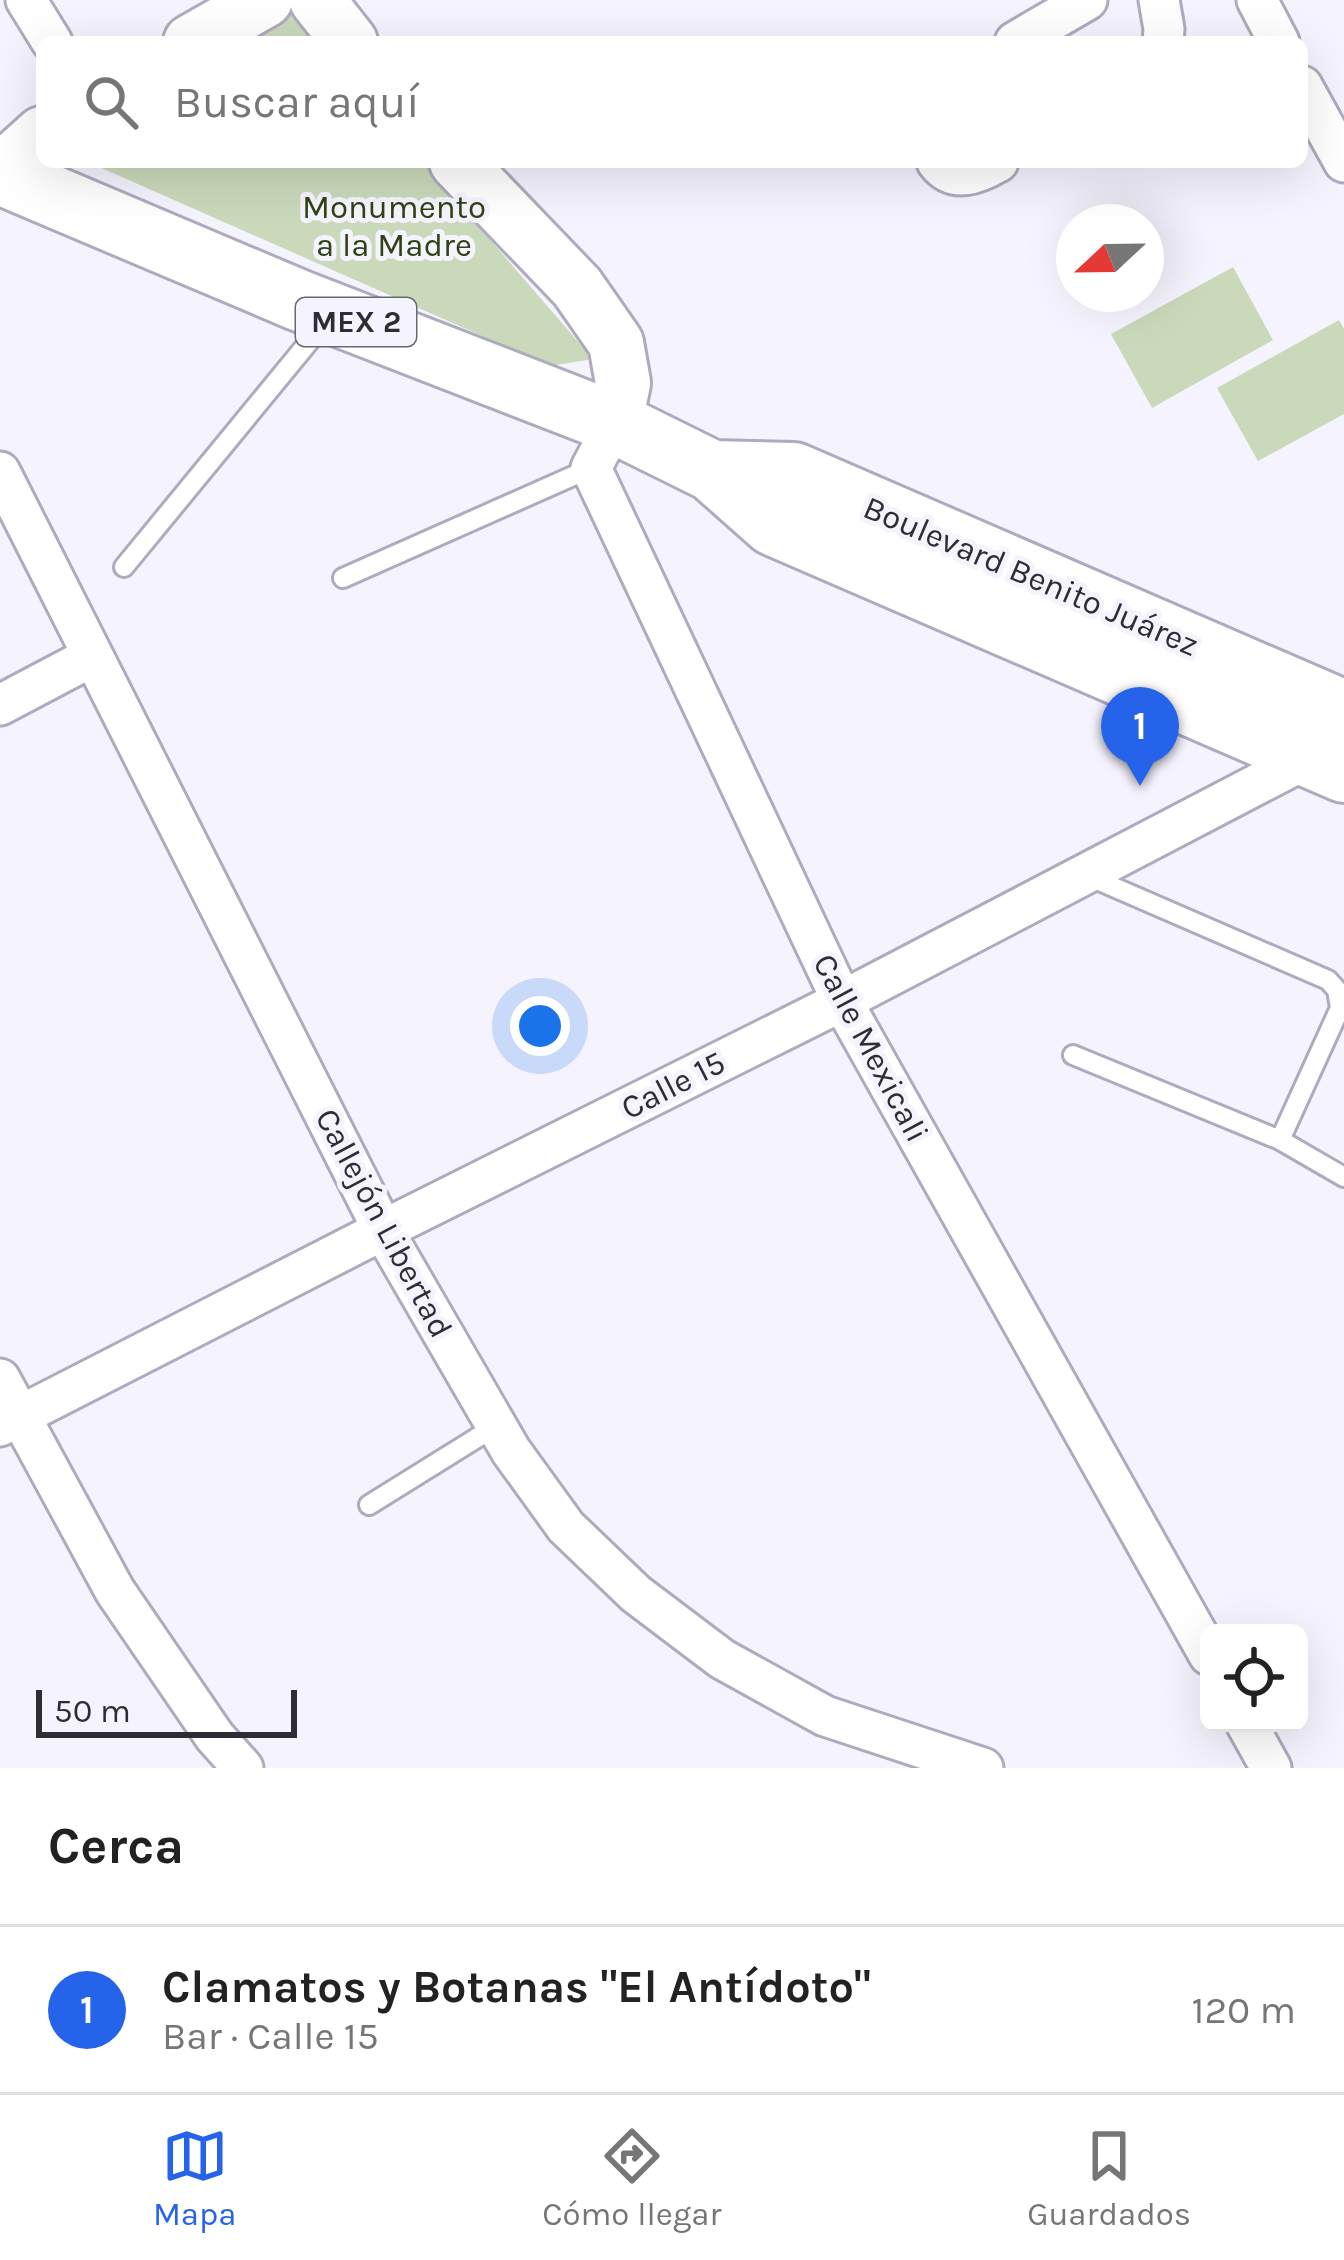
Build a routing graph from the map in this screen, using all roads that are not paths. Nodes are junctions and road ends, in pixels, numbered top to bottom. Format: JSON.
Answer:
{"nodes":[{"id":1,"x":26,"y":0,"type":"edge"},
{"id":2,"x":265,"y":0,"type":"edge"},
{"id":3,"x":317,"y":0,"type":"edge"},
{"id":4,"x":1088,"y":0,"type":"edge"},
{"id":5,"x":1160,"y":0,"type":"edge"},
{"id":6,"x":1256,"y":0,"type":"edge"},
{"id":7,"x":48,"y":36,"type":"edge"},
{"id":8,"x":202,"y":36,"type":"edge"},
{"id":9,"x":345,"y":36,"type":"edge"},
{"id":10,"x":1025,"y":36,"type":"edge"},
{"id":11,"x":1163,"y":36,"type":"edge"},
{"id":12,"x":1276,"y":36,"type":"edge"},
{"id":13,"x":1308,"y":97,"type":"edge"},
{"id":14,"x":36,"y":140,"type":"edge"},
{"id":15,"x":1344,"y":162,"type":"edge"},
{"id":16,"x":464,"y":168,"type":"edge"},
{"id":17,"x":940,"y":168,"type":"edge"},
{"id":18,"x":987,"y":168,"type":"edge"},
{"id":19,"x":0,"y":173,"type":"edge"},
{"id":20,"x":333,"y":313,"type":"junction"},
{"id":21,"x":603,"y":446,"type":"junction"},
{"id":22,"x":712,"y":471,"type":"junction"},
{"id":23,"x":0,"y":472,"type":"edge"},
{"id":24,"x":124,"y":567,"type":"dead end"},
{"id":25,"x":343,"y":578,"type":"dead end"},
{"id":26,"x":93,"y":656,"type":"junction"},
{"id":27,"x":0,"y":705,"type":"edge"},
{"id":28,"x":1344,"y":711,"type":"edge"},
{"id":29,"x":1332,"y":757,"type":"edge"},
{"id":30,"x":1084,"y":874,"type":"junction"},
{"id":31,"x":842,"y":1001,"type":"junction"},
{"id":32,"x":1073,"y":1055,"type":"dead end"},
{"id":33,"x":1280,"y":1140,"type":"junction"},
{"id":34,"x":1344,"y":1177,"type":"edge"},
{"id":35,"x":383,"y":1230,"type":"junction"},
{"id":36,"x":0,"y":1378,"type":"edge"},
{"id":37,"x":9,"y":1421,"type":"edge"},
{"id":38,"x":496,"y":1426,"type":"junction"},
{"id":39,"x":369,"y":1505,"type":"dead end"},
{"id":40,"x":1200,"y":1639,"type":"edge"},
{"id":41,"x":1251,"y":1732,"type":"edge"},
{"id":42,"x":243,"y":1768,"type":"edge"},
{"id":43,"x":983,"y":1768,"type":"edge"},
{"id":44,"x":1271,"y":1768,"type":"edge"}],
"edges":[{"from":1,"to":7,"type":"street"},
{"from":2,"to":8,"type":"main road"},
{"from":3,"to":9,"type":"main road"},
{"from":4,"to":10,"type":"street"},
{"from":5,"to":11,"type":"street"},
{"from":6,"to":12,"type":"street"},
{"from":13,"to":15,"type":"street"},
{"from":14,"to":19,"type":"main road"},
{"from":16,"to":21,"type":"main road"},
{"from":17,"to":18,"type":"street"},
{"from":19,"to":20,"type":"main road","name":"Boulevard Benito Juárez","number":"MEX 2"},
{"from":20,"to":21,"type":"main road","name":"Boulevard Benito Juárez","number":"MEX 2"},
{"from":20,"to":24,"type":"lane"},
{"from":21,"to":22,"type":"main road","name":"Boulevard Benito Juárez","number":"MEX 2"},
{"from":21,"to":25,"type":"lane"},
{"from":21,"to":31,"type":"street","name":"Calle Mexicali"},
{"from":22,"to":28,"type":"main road","name":"Boulevard Benito Juárez","number":"MEX 2"},
{"from":22,"to":29,"type":"main road","name":"Boulevard Benito Juárez","number":"MEX 2"},
{"from":23,"to":26,"type":"street","name":"Callejón Libertad"},
{"from":26,"to":27,"type":"street"},
{"from":26,"to":35,"type":"street","name":"Callejón Libertad"},
{"from":29,"to":30,"type":"street","name":"Calle 15"},
{"from":30,"to":31,"type":"street","name":"Calle 15"},
{"from":30,"to":33,"type":"lane"},
{"from":31,"to":35,"type":"street","name":"Calle 15"},
{"from":31,"to":40,"type":"street","name":"Calle Mexicali"},
{"from":32,"to":33,"type":"lane"},
{"from":33,"to":34,"type":"lane"},
{"from":35,"to":37,"type":"street","name":"Calle 15"},
{"from":35,"to":38,"type":"street","name":"Callejón Libertad"},
{"from":36,"to":37,"type":"street"},
{"from":37,"to":42,"type":"street"},
{"from":38,"to":39,"type":"lane"},
{"from":38,"to":43,"type":"street","name":"Callejón Libertad"},
{"from":41,"to":44,"type":"street"}]}
